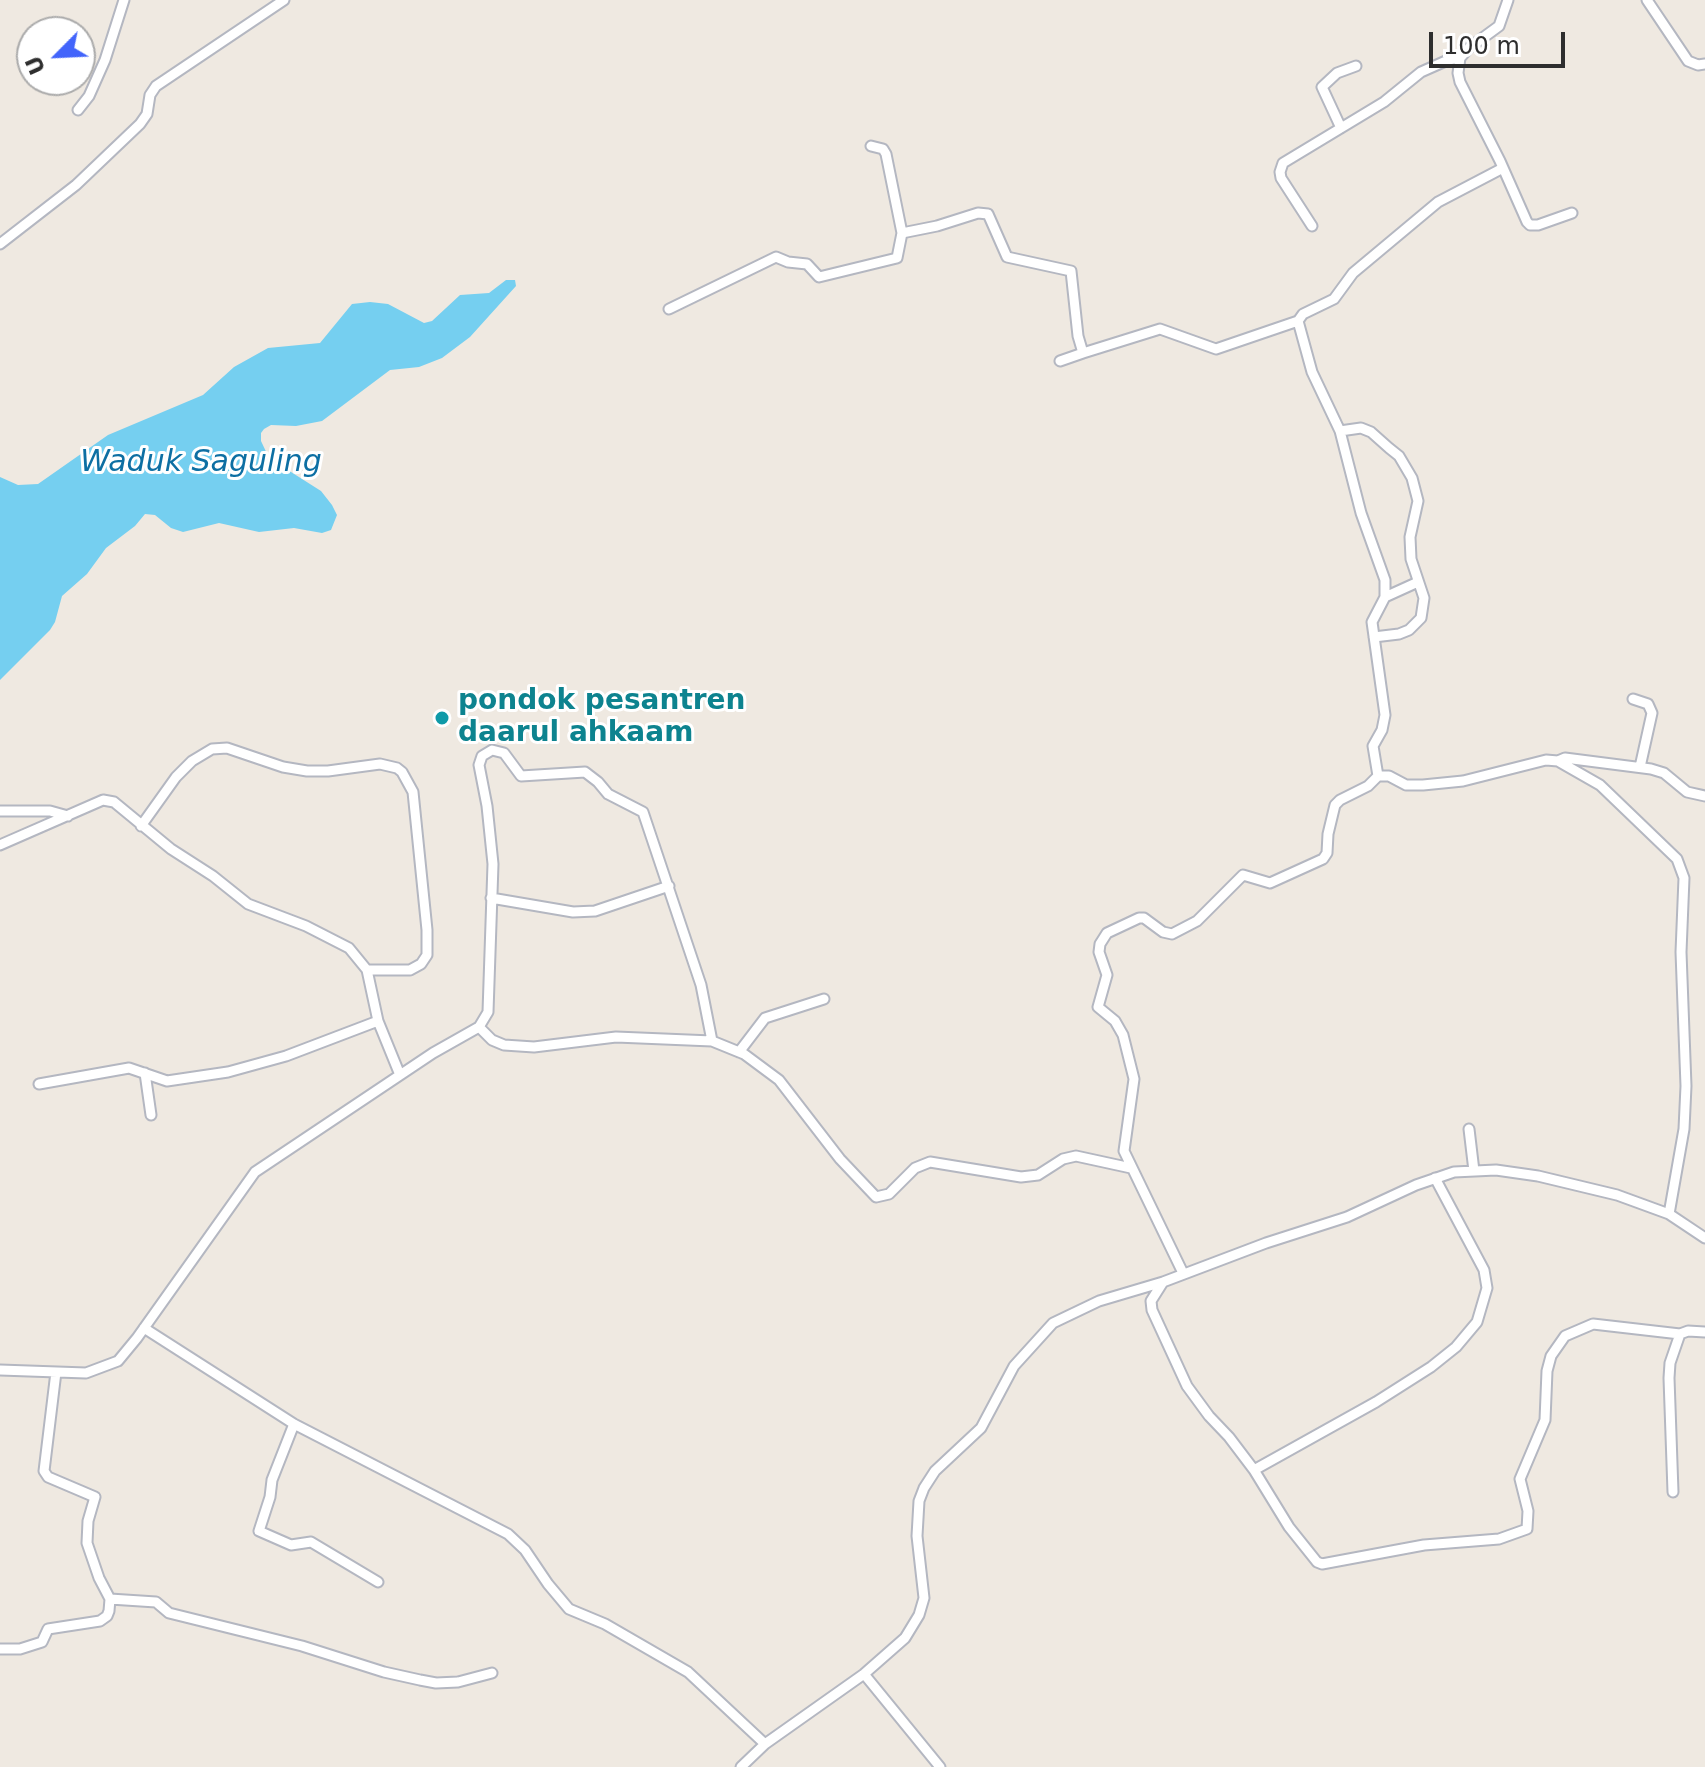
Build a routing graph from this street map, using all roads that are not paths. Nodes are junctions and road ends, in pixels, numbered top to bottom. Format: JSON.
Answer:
{"nodes":[{"id":1,"x":124,"y":0,"type":"edge"},
{"id":2,"x":284,"y":0,"type":"edge"},
{"id":3,"x":1508,"y":0,"type":"edge"},
{"id":4,"x":1647,"y":0,"type":"edge"},
{"id":5,"x":1460,"y":58,"type":"junction"},
{"id":6,"x":1705,"y":64,"type":"edge"},
{"id":7,"x":1356,"y":66,"type":"dead end"},
{"id":8,"x":78,"y":110,"type":"dead end"},
{"id":9,"x":1341,"y":128,"type":"junction"},
{"id":10,"x":871,"y":146,"type":"dead end"},
{"id":11,"x":1503,"y":168,"type":"junction"},
{"id":12,"x":1572,"y":213,"type":"dead end"},
{"id":13,"x":1312,"y":226,"type":"dead end"},
{"id":14,"x":902,"y":233,"type":"junction"},
{"id":15,"x":0,"y":244,"type":"edge"},
{"id":16,"x":669,"y":309,"type":"dead end"},
{"id":17,"x":1298,"y":321,"type":"junction"},
{"id":18,"x":1083,"y":353,"type":"junction"},
{"id":19,"x":1060,"y":361,"type":"dead end"},
{"id":20,"x":1340,"y":431,"type":"junction"},
{"id":21,"x":1418,"y":582,"type":"junction"},
{"id":22,"x":1385,"y":597,"type":"junction"},
{"id":23,"x":1374,"y":637,"type":"junction"},
{"id":24,"x":1633,"y":699,"type":"dead end"},
{"id":25,"x":1558,"y":761,"type":"junction"},
{"id":26,"x":1640,"y":767,"type":"junction"},
{"id":27,"x":1378,"y":776,"type":"junction"},
{"id":28,"x":1705,"y":796,"type":"edge"},
{"id":29,"x":0,"y":811,"type":"edge"},
{"id":30,"x":68,"y":816,"type":"junction"},
{"id":31,"x":141,"y":826,"type":"junction"},
{"id":32,"x":0,"y":845,"type":"edge"},
{"id":33,"x":669,"y":886,"type":"junction"},
{"id":34,"x":491,"y":898,"type":"junction"},
{"id":35,"x":367,"y":970,"type":"junction"},
{"id":36,"x":824,"y":999,"type":"dead end"},
{"id":37,"x":378,"y":1021,"type":"junction"},
{"id":38,"x":479,"y":1027,"type":"junction"},
{"id":39,"x":712,"y":1041,"type":"junction"},
{"id":40,"x":739,"y":1052,"type":"junction"},
{"id":41,"x":145,"y":1073,"type":"junction"},
{"id":42,"x":400,"y":1075,"type":"junction"},
{"id":43,"x":39,"y":1084,"type":"dead end"},
{"id":44,"x":151,"y":1115,"type":"dead end"},
{"id":45,"x":1469,"y":1129,"type":"dead end"},
{"id":46,"x":1131,"y":1168,"type":"junction"},
{"id":47,"x":1474,"y":1171,"type":"junction"},
{"id":48,"x":1435,"y":1178,"type":"junction"},
{"id":49,"x":1669,"y":1214,"type":"junction"},
{"id":50,"x":1705,"y":1238,"type":"edge"},
{"id":51,"x":1183,"y":1273,"type":"junction"},
{"id":52,"x":1163,"y":1282,"type":"junction"},
{"id":53,"x":144,"y":1328,"type":"junction"},
{"id":54,"x":1705,"y":1332,"type":"edge"},
{"id":55,"x":1680,"y":1334,"type":"junction"},
{"id":56,"x":0,"y":1370,"type":"edge"},
{"id":57,"x":56,"y":1372,"type":"junction"},
{"id":58,"x":294,"y":1424,"type":"junction"},
{"id":59,"x":1254,"y":1470,"type":"junction"},
{"id":60,"x":1673,"y":1492,"type":"dead end"},
{"id":61,"x":378,"y":1582,"type":"dead end"},
{"id":62,"x":110,"y":1599,"type":"junction"},
{"id":63,"x":0,"y":1649,"type":"edge"},
{"id":64,"x":492,"y":1673,"type":"dead end"},
{"id":65,"x":864,"y":1674,"type":"junction"},
{"id":66,"x":765,"y":1744,"type":"junction"},
{"id":67,"x":741,"y":1767,"type":"edge"},
{"id":68,"x":940,"y":1767,"type":"edge"}],
"edges":[{"from":1,"to":8,"type":"street"},
{"from":2,"to":15,"type":"street"},
{"from":3,"to":5,"type":"street"},
{"from":4,"to":6,"type":"street"},
{"from":5,"to":9,"type":"street"},
{"from":5,"to":11,"type":"street"},
{"from":7,"to":9,"type":"street"},
{"from":9,"to":13,"type":"street"},
{"from":10,"to":14,"type":"street"},
{"from":11,"to":12,"type":"street"},
{"from":11,"to":17,"type":"street"},
{"from":14,"to":16,"type":"street"},
{"from":14,"to":18,"type":"street"},
{"from":17,"to":18,"type":"street"},
{"from":17,"to":20,"type":"street"},
{"from":18,"to":19,"type":"street"},
{"from":20,"to":21,"type":"street"},
{"from":20,"to":22,"type":"street"},
{"from":21,"to":22,"type":"street"},
{"from":21,"to":23,"type":"street"},
{"from":22,"to":23,"type":"street"},
{"from":23,"to":27,"type":"street"},
{"from":24,"to":26,"type":"street"},
{"from":25,"to":26,"type":"street"},
{"from":25,"to":27,"type":"street"},
{"from":25,"to":49,"type":"street"},
{"from":26,"to":28,"type":"street"},
{"from":27,"to":46,"type":"street"},
{"from":29,"to":30,"type":"street"},
{"from":30,"to":31,"type":"street"},
{"from":30,"to":32,"type":"street"},
{"from":31,"to":35,"type":"street"},
{"from":31,"to":35,"type":"street"},
{"from":33,"to":34,"type":"street"},
{"from":33,"to":34,"type":"street"},
{"from":33,"to":39,"type":"street"},
{"from":34,"to":38,"type":"street"},
{"from":35,"to":37,"type":"street"},
{"from":36,"to":40,"type":"street"},
{"from":37,"to":41,"type":"street"},
{"from":37,"to":42,"type":"street"},
{"from":38,"to":39,"type":"street"},
{"from":38,"to":42,"type":"street"},
{"from":39,"to":40,"type":"street"},
{"from":40,"to":46,"type":"street"},
{"from":41,"to":43,"type":"street"},
{"from":41,"to":44,"type":"street"},
{"from":42,"to":53,"type":"street"},
{"from":45,"to":47,"type":"street"},
{"from":46,"to":51,"type":"street"},
{"from":47,"to":48,"type":"street"},
{"from":47,"to":49,"type":"street"},
{"from":48,"to":51,"type":"street"},
{"from":48,"to":59,"type":"street"},
{"from":49,"to":50,"type":"street"},
{"from":51,"to":52,"type":"street"},
{"from":52,"to":59,"type":"street"},
{"from":52,"to":65,"type":"street"},
{"from":53,"to":57,"type":"street"},
{"from":53,"to":58,"type":"street"},
{"from":54,"to":55,"type":"street"},
{"from":55,"to":59,"type":"street"},
{"from":55,"to":60,"type":"street"},
{"from":56,"to":57,"type":"street"},
{"from":57,"to":62,"type":"street"},
{"from":58,"to":61,"type":"street"},
{"from":58,"to":66,"type":"street"},
{"from":62,"to":63,"type":"street"},
{"from":62,"to":64,"type":"street"},
{"from":65,"to":66,"type":"street"},
{"from":65,"to":68,"type":"street"},
{"from":66,"to":67,"type":"street"}]}
